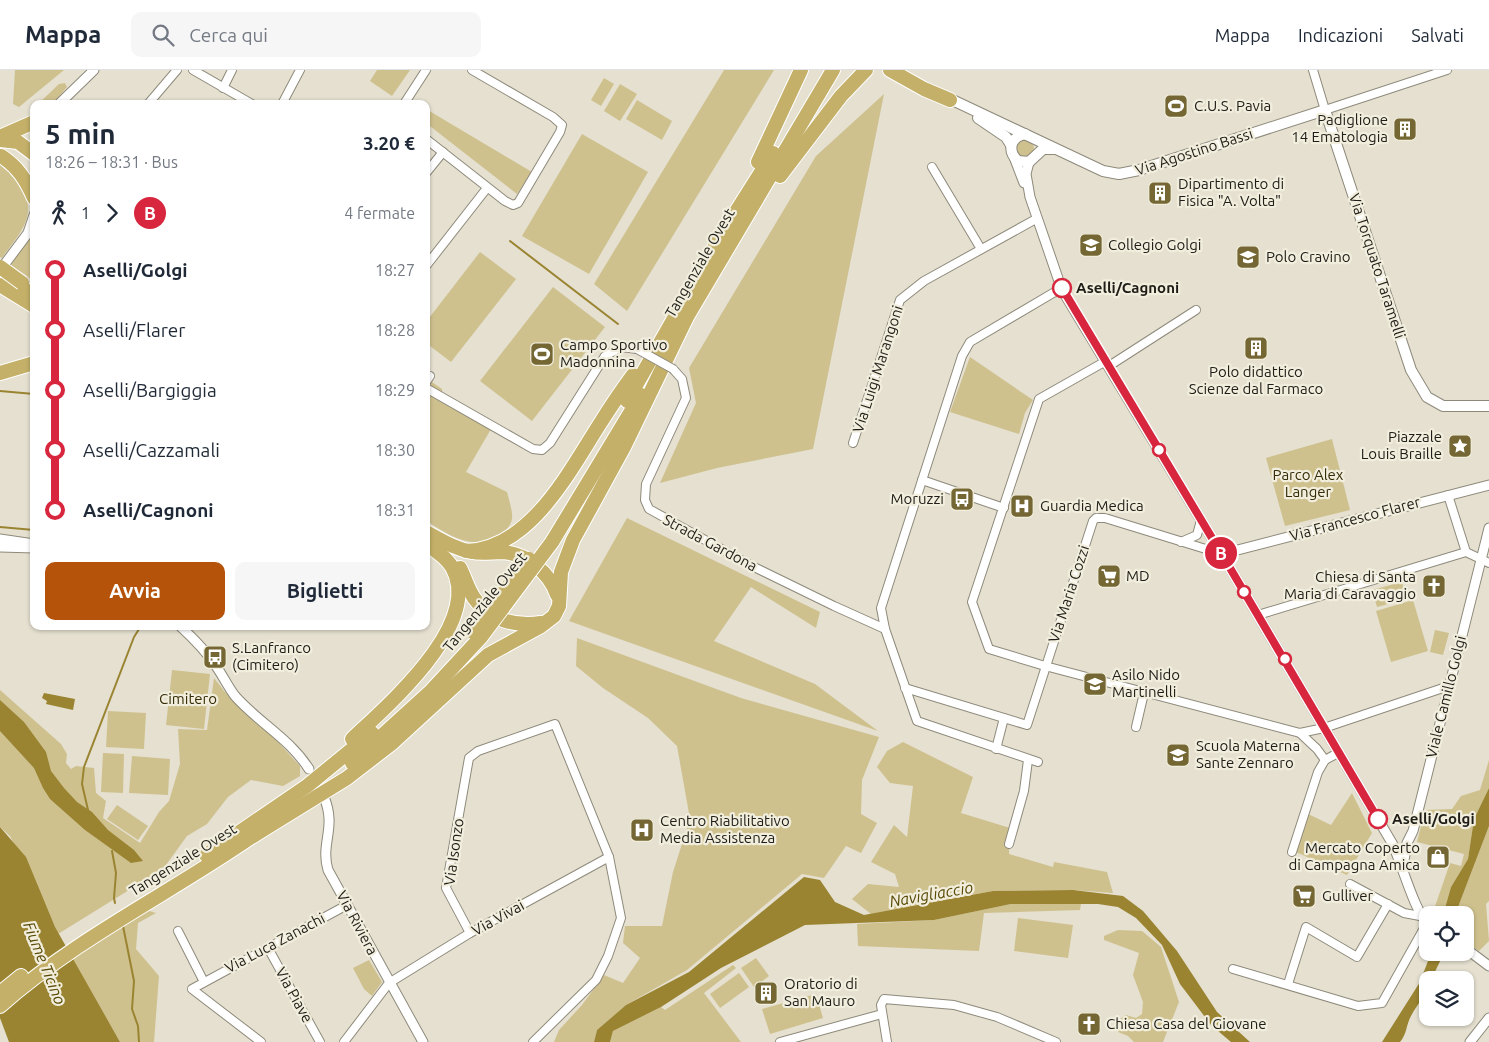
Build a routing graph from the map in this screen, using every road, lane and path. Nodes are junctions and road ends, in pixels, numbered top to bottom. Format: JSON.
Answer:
{"nodes":[{"id":1,"x":94,"y":70,"type":"edge"},
{"id":2,"x":177,"y":70,"type":"edge"},
{"id":3,"x":193,"y":70,"type":"edge"},
{"id":4,"x":232,"y":70,"type":"edge"},
{"id":5,"x":300,"y":70,"type":"edge"},
{"id":6,"x":426,"y":70,"type":"edge"},
{"id":7,"x":472,"y":70,"type":"edge"},
{"id":8,"x":801,"y":70,"type":"edge"},
{"id":9,"x":821,"y":70,"type":"edge"},
{"id":10,"x":832,"y":70,"type":"edge"},
{"id":11,"x":866,"y":70,"type":"edge"},
{"id":12,"x":890,"y":70,"type":"edge"},
{"id":13,"x":904,"y":70,"type":"edge"},
{"id":14,"x":1313,"y":70,"type":"edge"},
{"id":15,"x":1447,"y":70,"type":"edge"},
{"id":16,"x":223,"y":88,"type":"junction"},
{"id":17,"x":63,"y":100,"type":"edge"},
{"id":18,"x":151,"y":100,"type":"edge"},
{"id":19,"x":245,"y":100,"type":"edge"},
{"id":20,"x":284,"y":100,"type":"edge"},
{"id":21,"x":407,"y":100,"type":"edge"},
{"id":22,"x":954,"y":101,"type":"junction"},
{"id":23,"x":1325,"y":110,"type":"junction"},
{"id":24,"x":30,"y":124,"type":"edge"},
{"id":25,"x":1025,"y":134,"type":"junction"},
{"id":26,"x":0,"y":138,"type":"edge"},
{"id":27,"x":1037,"y":140,"type":"junction"},
{"id":28,"x":430,"y":142,"type":"edge"},
{"id":29,"x":1011,"y":145,"type":"junction"},
{"id":30,"x":1058,"y":149,"type":"junction"},
{"id":31,"x":1039,"y":151,"type":"junction"},
{"id":32,"x":30,"y":152,"type":"edge"},
{"id":33,"x":442,"y":152,"type":"junction"},
{"id":34,"x":1,"y":156,"type":"edge"},
{"id":35,"x":30,"y":156,"type":"edge"},
{"id":36,"x":1014,"y":157,"type":"junction"},
{"id":37,"x":1029,"y":162,"type":"junction"},
{"id":38,"x":932,"y":167,"type":"dead end"},
{"id":39,"x":430,"y":168,"type":"edge"},
{"id":40,"x":30,"y":188,"type":"edge"},
{"id":41,"x":487,"y":188,"type":"junction"},
{"id":42,"x":1030,"y":197,"type":"junction"},
{"id":43,"x":1036,"y":219,"type":"junction"},
{"id":44,"x":30,"y":227,"type":"edge"},
{"id":45,"x":722,"y":234,"type":"junction"},
{"id":46,"x":981,"y":249,"type":"junction"},
{"id":47,"x":430,"y":261,"type":"edge"},
{"id":48,"x":717,"y":267,"type":"junction"},
{"id":49,"x":1,"y":268,"type":"edge"},
{"id":50,"x":0,"y":284,"type":"edge"},
{"id":51,"x":19,"y":289,"type":"junction"},
{"id":52,"x":1062,"y":290,"type":"junction"},
{"id":53,"x":30,"y":292,"type":"edge"},
{"id":54,"x":30,"y":301,"type":"edge"},
{"id":55,"x":1196,"y":310,"type":"dead end"},
{"id":56,"x":683,"y":315,"type":"junction"},
{"id":57,"x":30,"y":363,"type":"edge"},
{"id":58,"x":1108,"y":364,"type":"junction"},
{"id":59,"x":3,"y":370,"type":"edge"},
{"id":60,"x":430,"y":390,"type":"edge"},
{"id":61,"x":1489,"y":406,"type":"edge"},
{"id":62,"x":853,"y":443,"type":"dead end"},
{"id":63,"x":922,"y":480,"type":"junction"},
{"id":64,"x":1489,"y":485,"type":"edge"},
{"id":65,"x":1448,"y":495,"type":"junction"},
{"id":66,"x":1004,"y":508,"type":"junction"},
{"id":67,"x":1201,"y":520,"type":"junction"},
{"id":68,"x":1489,"y":528,"type":"edge"},
{"id":69,"x":0,"y":539,"type":"edge"},
{"id":70,"x":430,"y":539,"type":"edge"},
{"id":71,"x":430,"y":541,"type":"edge"},
{"id":72,"x":430,"y":542,"type":"edge"},
{"id":73,"x":1181,"y":542,"type":"junction"},
{"id":74,"x":30,"y":543,"type":"edge"},
{"id":75,"x":0,"y":547,"type":"edge"},
{"id":76,"x":30,"y":548,"type":"edge"},
{"id":77,"x":466,"y":551,"type":"junction"},
{"id":78,"x":1466,"y":552,"type":"junction"},
{"id":79,"x":1222,"y":554,"type":"junction"},
{"id":80,"x":1485,"y":562,"type":"edge"},
{"id":81,"x":559,"y":601,"type":"junction"},
{"id":82,"x":1258,"y":615,"type":"junction"},
{"id":83,"x":551,"y":619,"type":"junction"},
{"id":84,"x":885,"y":629,"type":"junction"},
{"id":85,"x":184,"y":630,"type":"edge"},
{"id":86,"x":1045,"y":666,"type":"junction"},
{"id":87,"x":1449,"y":686,"type":"junction"},
{"id":88,"x":905,"y":688,"type":"junction"},
{"id":89,"x":1144,"y":693,"type":"junction"},
{"id":90,"x":1004,"y":718,"type":"junction"},
{"id":91,"x":1136,"y":727,"type":"dead end"},
{"id":92,"x":1324,"y":728,"type":"junction"},
{"id":93,"x":1300,"y":733,"type":"junction"},
{"id":94,"x":996,"y":749,"type":"junction"},
{"id":95,"x":1338,"y":753,"type":"junction"},
{"id":96,"x":1028,"y":760,"type":"junction"},
{"id":97,"x":1325,"y":760,"type":"junction"},
{"id":98,"x":1038,"y":762,"type":"dead end"},
{"id":99,"x":309,"y":769,"type":"dead end"},
{"id":100,"x":324,"y":797,"type":"dead end"},
{"id":101,"x":253,"y":830,"type":"junction"},
{"id":102,"x":1009,"y":844,"type":"dead end"},
{"id":103,"x":1292,"y":852,"type":"dead end"},
{"id":104,"x":608,"y":856,"type":"junction"},
{"id":105,"x":1403,"y":866,"type":"junction"},
{"id":106,"x":1350,"y":884,"type":"dead end"},
{"id":107,"x":1388,"y":904,"type":"junction"},
{"id":108,"x":347,"y":905,"type":"junction"},
{"id":109,"x":1419,"y":913,"type":"edge"},
{"id":110,"x":1419,"y":916,"type":"edge"},
{"id":111,"x":114,"y":918,"type":"junction"},
{"id":112,"x":178,"y":931,"type":"dead end"},
{"id":113,"x":470,"y":933,"type":"junction"},
{"id":114,"x":1419,"y":938,"type":"edge"},
{"id":115,"x":268,"y":948,"type":"junction"},
{"id":116,"x":1474,"y":955,"type":"edge"},
{"id":117,"x":1489,"y":966,"type":"edge"},
{"id":118,"x":1233,"y":969,"type":"dead end"},
{"id":119,"x":204,"y":982,"type":"junction"},
{"id":120,"x":389,"y":982,"type":"junction"},
{"id":121,"x":1288,"y":984,"type":"junction"},
{"id":122,"x":0,"y":993,"type":"edge"},
{"id":123,"x":0,"y":1006,"type":"edge"},
{"id":124,"x":882,"y":1014,"type":"junction"},
{"id":125,"x":1489,"y":1018,"type":"edge"},
{"id":126,"x":261,"y":1042,"type":"edge"},
{"id":127,"x":320,"y":1042,"type":"edge"},
{"id":128,"x":344,"y":1042,"type":"edge"},
{"id":129,"x":424,"y":1042,"type":"edge"},
{"id":130,"x":534,"y":1042,"type":"edge"},
{"id":131,"x":780,"y":1042,"type":"edge"},
{"id":132,"x":886,"y":1042,"type":"edge"},
{"id":133,"x":1056,"y":1042,"type":"edge"},
{"id":134,"x":1470,"y":1042,"type":"edge"}],
"edges":[{"from":1,"to":17,"type":"street"},
{"from":2,"to":18,"type":"street"},
{"from":3,"to":16,"type":"street"},
{"from":4,"to":16,"type":"street"},
{"from":5,"to":20,"type":"street"},
{"from":6,"to":21,"type":"street"},
{"from":7,"to":41,"type":"street"},
{"from":8,"to":45,"type":"highway"},
{"from":9,"to":45,"type":"highway","name":"Tangenziale Ovest"},
{"from":10,"to":48,"type":"highway","name":"Tangenziale Ovest"},
{"from":11,"to":48,"type":"highway"},
{"from":12,"to":22,"type":"highway"},
{"from":13,"to":22,"type":"main road"},
{"from":14,"to":23,"type":"street","name":"Via Torquato Taramelli"},
{"from":15,"to":23,"type":"street"},
{"from":16,"to":19,"type":"street"},
{"from":22,"to":25,"type":"main road"},
{"from":22,"to":29,"type":"main road"},
{"from":23,"to":30,"type":"main road","name":"Via Agostino Bassi"},
{"from":23,"to":61,"type":"main road","name":"Via Torquato Taramelli"},
{"from":24,"to":26,"type":"highway"},
{"from":25,"to":27,"type":"main road"},
{"from":25,"to":29,"type":"main road"},
{"from":26,"to":32,"type":"highway"},
{"from":27,"to":30,"type":"main road","name":"Via Agostino Bassi"},
{"from":27,"to":31,"type":"main road"},
{"from":28,"to":33,"type":"street"},
{"from":29,"to":36,"type":"main road"},
{"from":30,"to":31,"type":"main road"},
{"from":31,"to":37,"type":"main road"},
{"from":33,"to":39,"type":"street"},
{"from":33,"to":41,"type":"street"},
{"from":34,"to":35,"type":"highway"},
{"from":34,"to":40,"type":"highway"},
{"from":36,"to":37,"type":"main road"},
{"from":36,"to":42,"type":"street"},
{"from":37,"to":42,"type":"street"},
{"from":38,"to":46,"type":"street"},
{"from":41,"to":47,"type":"street"},
{"from":42,"to":43,"type":"street"},
{"from":43,"to":46,"type":"street","name":"Via Luigi Marangoni"},
{"from":43,"to":52,"type":"street"},
{"from":44,"to":49,"type":"street"},
{"from":45,"to":56,"type":"highway","name":"Tangenziale Ovest"},
{"from":46,"to":62,"type":"street","name":"Via Luigi Marangoni"},
{"from":48,"to":56,"type":"highway","name":"Tangenziale Ovest"},
{"from":49,"to":51,"type":"highway","bridge":true},
{"from":50,"to":51,"type":"highway"},
{"from":51,"to":53,"type":"highway"},
{"from":51,"to":54,"type":"highway"},
{"from":52,"to":58,"type":"street"},
{"from":52,"to":63,"type":"street"},
{"from":55,"to":58,"type":"street"},
{"from":56,"to":77,"type":"highway"},
{"from":56,"to":81,"type":"highway"},
{"from":56,"to":101,"type":"highway","name":"Tangenziale Ovest","bridge":true},
{"from":57,"to":59,"type":"highway"},
{"from":58,"to":66,"type":"street"},
{"from":58,"to":67,"type":"street"},
{"from":60,"to":84,"type":"street","name":"Strada Gardona","bridge":true},
{"from":63,"to":66,"type":"street"},
{"from":63,"to":84,"type":"street"},
{"from":64,"to":65,"type":"street","name":"Via Francesco Flarer"},
{"from":65,"to":78,"type":"street"},
{"from":65,"to":79,"type":"street","name":"Via Francesco Flarer"},
{"from":66,"to":86,"type":"street"},
{"from":67,"to":73,"type":"street"},
{"from":67,"to":79,"type":"street"},
{"from":68,"to":80,"type":"street","name":"Viale Camillo Golgi"},
{"from":69,"to":74,"type":"street"},
{"from":70,"to":77,"type":"highway"},
{"from":71,"to":83,"type":"highway"},
{"from":72,"to":101,"type":"highway"},
{"from":73,"to":79,"type":"street"},
{"from":73,"to":86,"type":"street","name":"Via Maria Cozzi"},
{"from":75,"to":76,"type":"street"},
{"from":77,"to":81,"type":"highway"},
{"from":78,"to":80,"type":"street"},
{"from":78,"to":82,"type":"street"},
{"from":79,"to":82,"type":"street"},
{"from":80,"to":87,"type":"street","name":"Viale Camillo Golgi"},
{"from":81,"to":83,"type":"highway"},
{"from":82,"to":92,"type":"street"},
{"from":83,"to":101,"type":"highway"},
{"from":84,"to":88,"type":"street"},
{"from":85,"to":99,"type":"street"},
{"from":86,"to":89,"type":"street"},
{"from":86,"to":90,"type":"street","name":"Via Maria Cozzi"},
{"from":87,"to":92,"type":"street"},
{"from":87,"to":105,"type":"street","name":"Viale Camillo Golgi"},
{"from":88,"to":90,"type":"street"},
{"from":88,"to":94,"type":"street"},
{"from":89,"to":91,"type":"street"},
{"from":89,"to":93,"type":"street"},
{"from":90,"to":94,"type":"street"},
{"from":92,"to":93,"type":"street"},
{"from":92,"to":95,"type":"street"},
{"from":93,"to":97,"type":"street"},
{"from":94,"to":96,"type":"street"},
{"from":95,"to":97,"type":"street"},
{"from":95,"to":105,"type":"street"},
{"from":96,"to":98,"type":"street"},
{"from":96,"to":102,"type":"street"},
{"from":97,"to":103,"type":"street"},
{"from":100,"to":108,"type":"street","name":"Via Riviera"},
{"from":101,"to":111,"type":"highway","name":"Tangenziale Ovest"},
{"from":104,"to":113,"type":"street","name":"Via Vivai"},
{"from":104,"to":113,"type":"street","name":"Via Isonzo"},
{"from":104,"to":130,"type":"street"},
{"from":105,"to":109,"type":"street"},
{"from":106,"to":107,"type":"street"},
{"from":107,"to":110,"type":"street"},
{"from":107,"to":121,"type":"street"},
{"from":108,"to":115,"type":"street","name":"Via Luca Zanachi"},
{"from":108,"to":120,"type":"street","name":"Via Riviera"},
{"from":111,"to":122,"type":"highway","name":"Tangenziale Ovest"},
{"from":111,"to":123,"type":"highway","name":"Tangenziale Ovest"},
{"from":112,"to":119,"type":"street"},
{"from":113,"to":120,"type":"street","name":"Via Vivai"},
{"from":114,"to":121,"type":"street"},
{"from":115,"to":119,"type":"street","name":"Via Luca Zanachi"},
{"from":115,"to":127,"type":"street","name":"Via Piave"},
{"from":116,"to":117,"type":"street"},
{"from":118,"to":121,"type":"street"},
{"from":119,"to":126,"type":"street","name":"Via Luca Zanachi"},
{"from":120,"to":128,"type":"street"},
{"from":120,"to":129,"type":"street","name":"Via Riviera"},
{"from":124,"to":131,"type":"street"},
{"from":124,"to":132,"type":"street"},
{"from":124,"to":133,"type":"street"},
{"from":125,"to":134,"type":"street"}]}
